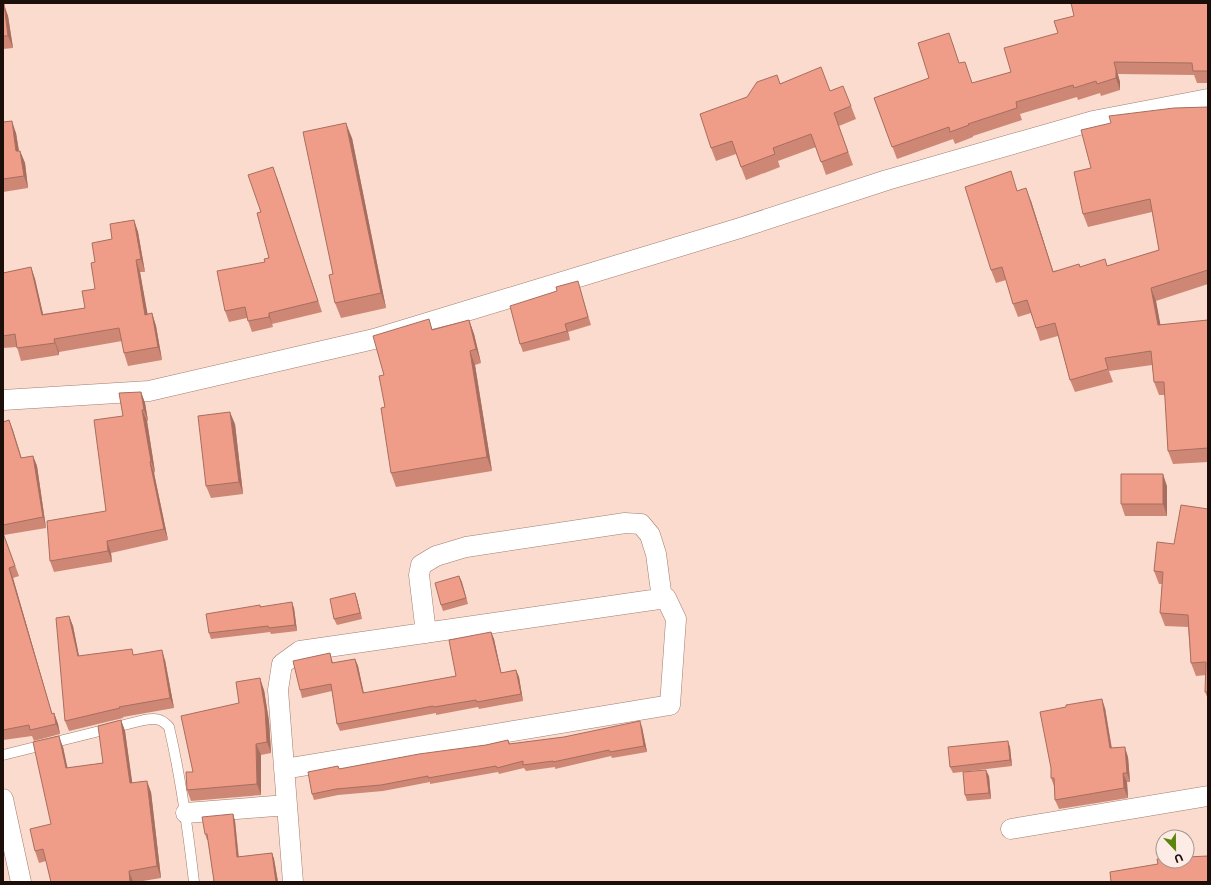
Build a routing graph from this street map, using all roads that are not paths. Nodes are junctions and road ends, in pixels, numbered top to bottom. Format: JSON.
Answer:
{"nodes":[{"id":1,"x":1208,"y":99,"type":"edge"},
{"id":2,"x":3,"y":400,"type":"edge"},
{"id":3,"x":662,"y":599,"type":"junction"},
{"id":4,"x":426,"y":633,"type":"junction"},
{"id":5,"x":3,"y":755,"type":"edge"},
{"id":6,"x":284,"y":769,"type":"junction"},
{"id":7,"x":1208,"y":796,"type":"edge"},
{"id":8,"x":3,"y":799,"type":"edge"},
{"id":9,"x":287,"y":805,"type":"junction"},
{"id":10,"x":186,"y":813,"type":"junction"},
{"id":11,"x":1011,"y":829,"type":"dead end"},
{"id":12,"x":21,"y":882,"type":"edge"},
{"id":13,"x":194,"y":882,"type":"edge"},
{"id":14,"x":293,"y":882,"type":"edge"}],
"edges":[{"from":1,"to":2,"type":"street"},
{"from":3,"to":4,"type":"street"},
{"from":3,"to":4,"type":"street"},
{"from":3,"to":6,"type":"street"},
{"from":4,"to":6,"type":"street"},
{"from":5,"to":10,"type":"lane"},
{"from":6,"to":9,"type":"street"},
{"from":7,"to":11,"type":"street"},
{"from":8,"to":12,"type":"street"},
{"from":9,"to":10,"type":"street"},
{"from":9,"to":14,"type":"street"},
{"from":10,"to":13,"type":"lane"}]}
